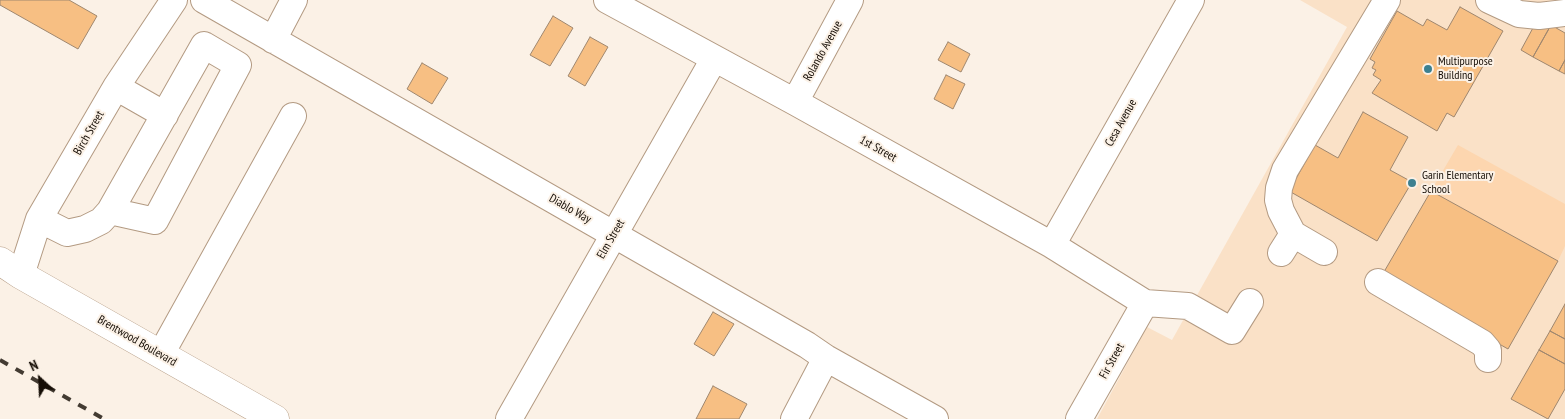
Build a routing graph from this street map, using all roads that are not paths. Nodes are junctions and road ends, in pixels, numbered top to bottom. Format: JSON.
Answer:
{"nodes":[{"id":1,"x":174,"y":0,"type":"edge"},
{"id":2,"x":204,"y":0,"type":"edge"},
{"id":3,"x":294,"y":0,"type":"edge"},
{"id":4,"x":607,"y":0,"type":"edge"},
{"id":5,"x":850,"y":0,"type":"edge"},
{"id":6,"x":1191,"y":0,"type":"edge"},
{"id":7,"x":1387,"y":0,"type":"edge"},
{"id":8,"x":1489,"y":0,"type":"edge"},
{"id":9,"x":1565,"y":13,"type":"edge"},
{"id":10,"x":273,"y":40,"type":"junction"},
{"id":11,"x":714,"y":59,"type":"junction"},
{"id":12,"x":116,"y":87,"type":"junction"},
{"id":13,"x":795,"y":102,"type":"junction"},
{"id":14,"x":165,"y":115,"type":"junction"},
{"id":15,"x":293,"y":116,"type":"dead end"},
{"id":16,"x":110,"y":211,"type":"junction"},
{"id":17,"x":39,"y":220,"type":"junction"},
{"id":18,"x":614,"y":234,"type":"junction"},
{"id":19,"x":1052,"y":246,"type":"junction"},
{"id":20,"x":1324,"y":252,"type":"dead end"},
{"id":21,"x":11,"y":268,"type":"edge"},
{"id":22,"x":1378,"y":282,"type":"dead end"},
{"id":23,"x":1250,"y":302,"type":"dead end"},
{"id":24,"x":1145,"y":303,"type":"junction"},
{"id":25,"x":161,"y":354,"type":"junction"},
{"id":26,"x":826,"y":358,"type":"junction"},
{"id":27,"x":1488,"y":359,"type":"dead end"},
{"id":28,"x":275,"y":419,"type":"edge"},
{"id":29,"x":509,"y":419,"type":"edge"},
{"id":30,"x":794,"y":419,"type":"edge"},
{"id":31,"x":935,"y":419,"type":"edge"},
{"id":32,"x":1080,"y":419,"type":"edge"}],
"edges":[{"from":1,"to":12,"type":"street","name":"Birch Street"},
{"from":2,"to":10,"type":"street","name":"Diablo Way"},
{"from":3,"to":10,"type":"street"},
{"from":4,"to":11,"type":"street","name":"1st Street"},
{"from":5,"to":13,"type":"street","name":"Rolando Avenue"},
{"from":6,"to":19,"type":"street","name":"Cesa Avenue"},
{"from":7,"to":20,"type":"street"},
{"from":8,"to":9,"type":"street"},
{"from":10,"to":18,"type":"street","name":"Diablo Way"},
{"from":11,"to":13,"type":"street","name":"1st Street"},
{"from":11,"to":18,"type":"street","name":"Elm Street"},
{"from":12,"to":14,"type":"street"},
{"from":12,"to":17,"type":"street","name":"Birch Street"},
{"from":13,"to":19,"type":"street","name":"1st Street"},
{"from":14,"to":16,"type":"street"},
{"from":14,"to":16,"type":"street"},
{"from":15,"to":25,"type":"street"},
{"from":16,"to":17,"type":"street"},
{"from":17,"to":21,"type":"street","name":"Birch Street"},
{"from":18,"to":26,"type":"street","name":"Diablo Way"},
{"from":18,"to":29,"type":"street","name":"Elm Street"},
{"from":19,"to":24,"type":"street","name":"1st Street"},
{"from":21,"to":25,"type":"main road","name":"Brentwood Boulevard"},
{"from":22,"to":27,"type":"street"},
{"from":23,"to":24,"type":"street"},
{"from":24,"to":32,"type":"street","name":"Fir Street"},
{"from":25,"to":28,"type":"main road","name":"Brentwood Boulevard"},
{"from":26,"to":30,"type":"street"},
{"from":26,"to":31,"type":"street","name":"Diablo Way"}]}
